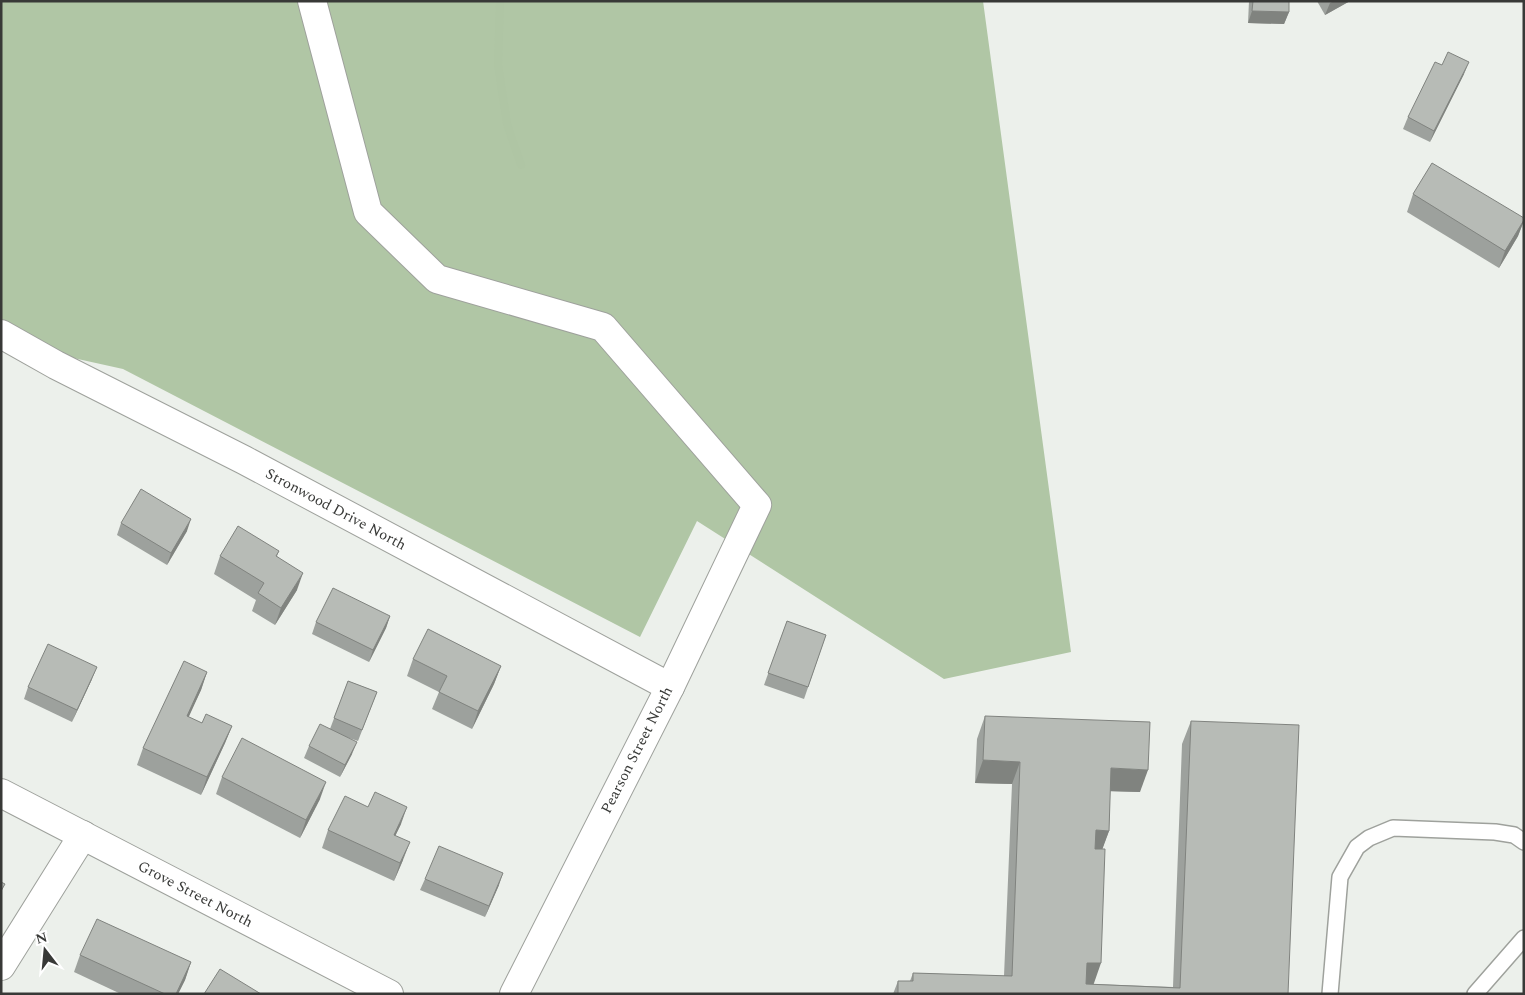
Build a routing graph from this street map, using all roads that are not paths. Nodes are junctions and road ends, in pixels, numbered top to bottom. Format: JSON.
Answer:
{"nodes":[{"id":1,"x":312,"y":1,"type":"edge"},
{"id":2,"x":1,"y":334,"type":"edge"},
{"id":3,"x":670,"y":687,"type":"junction"},
{"id":4,"x":1,"y":793,"type":"edge"},
{"id":5,"x":83,"y":835,"type":"junction"},
{"id":6,"x":1524,"y":842,"type":"edge"},
{"id":7,"x":1524,"y":938,"type":"edge"},
{"id":8,"x":1,"y":966,"type":"edge"},
{"id":9,"x":390,"y":994,"type":"edge"},
{"id":10,"x":514,"y":994,"type":"edge"},
{"id":11,"x":1330,"y":994,"type":"edge"},
{"id":12,"x":1475,"y":994,"type":"edge"}],
"edges":[{"from":1,"to":3,"type":"street","name":"Pearson Street North"},
{"from":2,"to":3,"type":"street","name":"Stronwood Drive North"},
{"from":3,"to":10,"type":"street","name":"Pearson Street North"},
{"from":4,"to":5,"type":"street","name":"Grove Street North"},
{"from":5,"to":8,"type":"street"},
{"from":5,"to":9,"type":"street","name":"Grove Street North"},
{"from":6,"to":11,"type":"lane"},
{"from":7,"to":12,"type":"lane"}]}
